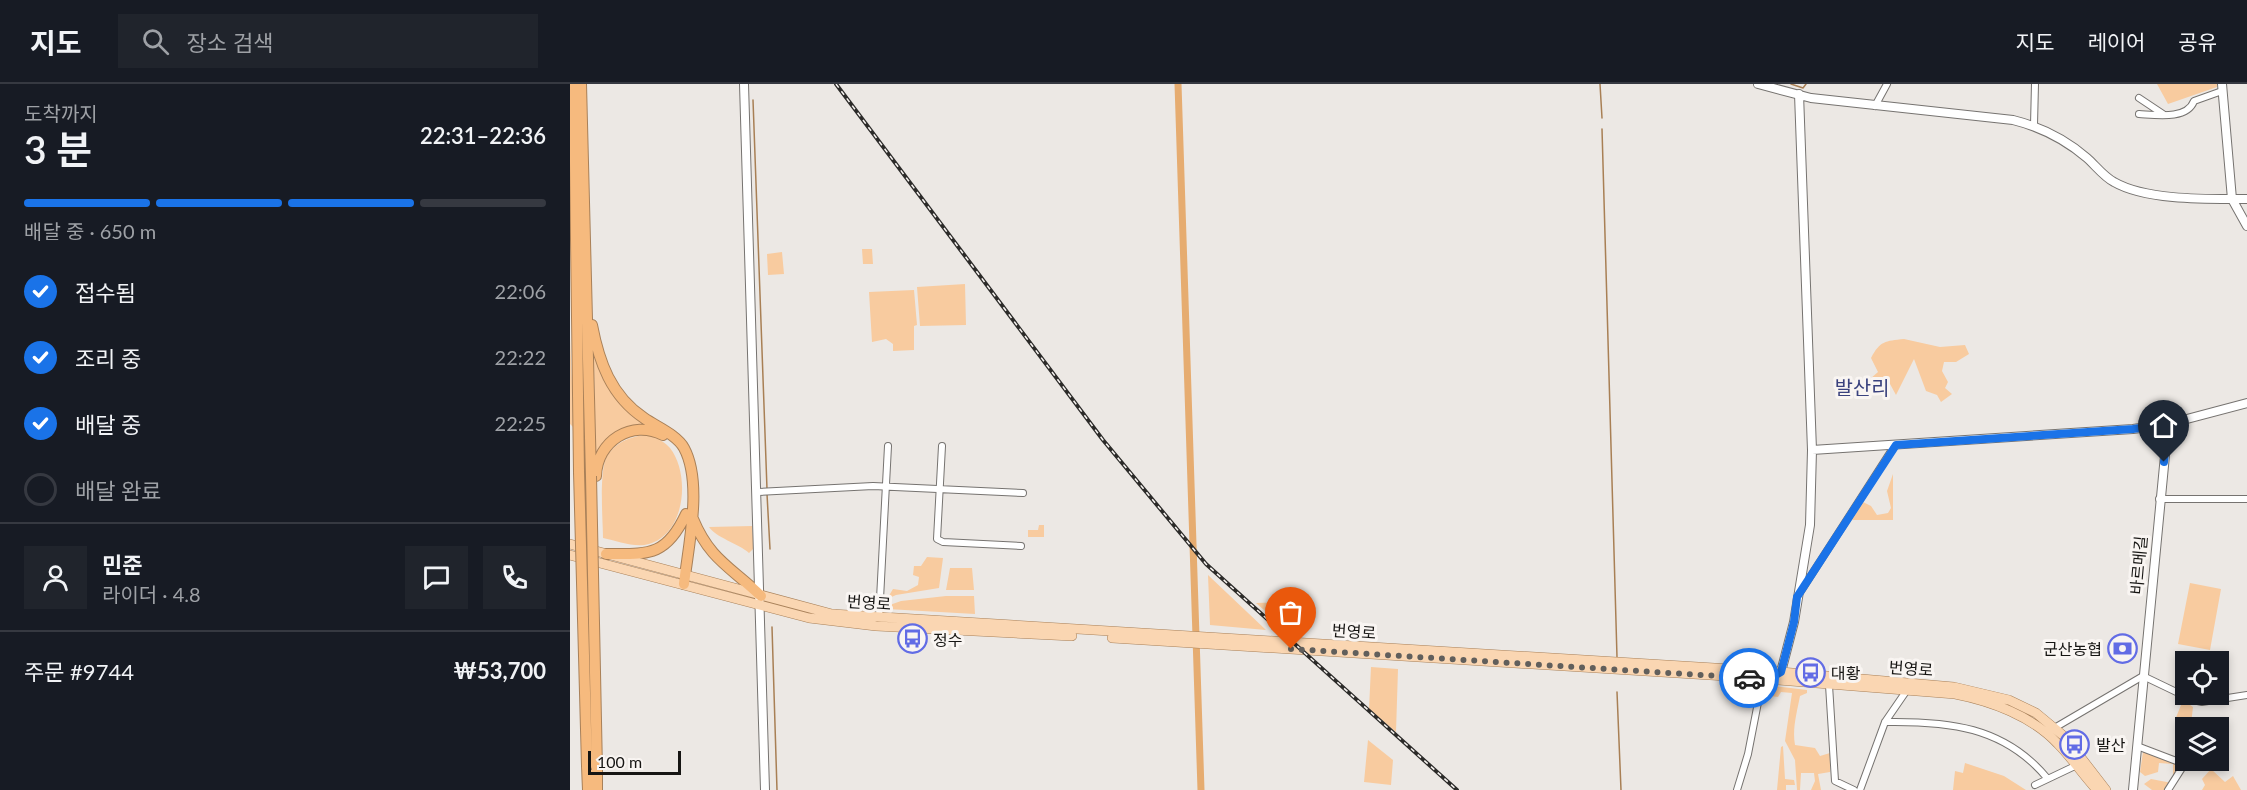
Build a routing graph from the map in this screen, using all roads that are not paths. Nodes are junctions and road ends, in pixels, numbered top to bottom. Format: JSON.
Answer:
{"nodes":[{"id":1,"x":574,"y":84,"type":"edge"},
{"id":2,"x":581,"y":84,"type":"edge"},
{"id":3,"x":744,"y":84,"type":"edge"},
{"id":4,"x":1758,"y":84,"type":"edge"},
{"id":5,"x":1887,"y":84,"type":"edge"},
{"id":6,"x":2036,"y":84,"type":"edge"},
{"id":7,"x":1787,"y":87,"type":"edge"},
{"id":8,"x":2222,"y":88,"type":"edge"},
{"id":9,"x":1799,"y":94,"type":"junction"},
{"id":10,"x":2139,"y":98,"type":"dead end"},
{"id":11,"x":1875,"y":106,"type":"junction"},
{"id":12,"x":2139,"y":114,"type":"dead end"},
{"id":13,"x":2164,"y":115,"type":"junction"},
{"id":14,"x":2034,"y":125,"type":"junction"},
{"id":15,"x":2232,"y":199,"type":"junction"},
{"id":16,"x":2247,"y":199,"type":"edge"},
{"id":17,"x":2247,"y":226,"type":"edge"},
{"id":18,"x":576,"y":262,"type":"junction"},
{"id":19,"x":586,"y":290,"type":"junction"},
{"id":20,"x":570,"y":318,"type":"edge"},
{"id":21,"x":2247,"y":403,"type":"edge"},
{"id":22,"x":2168,"y":424,"type":"junction"},
{"id":23,"x":570,"y":429,"type":"edge"},
{"id":24,"x":1896,"y":445,"type":"junction"},
{"id":25,"x":888,"y":446,"type":"dead end"},
{"id":26,"x":942,"y":446,"type":"dead end"},
{"id":27,"x":1812,"y":450,"type":"junction"},
{"id":28,"x":579,"y":472,"type":"junction"},
{"id":29,"x":593,"y":476,"type":"junction"},
{"id":30,"x":885,"y":488,"type":"junction"},
{"id":31,"x":939,"y":491,"type":"junction"},
{"id":32,"x":760,"y":492,"type":"junction"},
{"id":33,"x":1023,"y":493,"type":"dead end"},
{"id":34,"x":2247,"y":498,"type":"edge"},
{"id":35,"x":2159,"y":499,"type":"junction"},
{"id":36,"x":690,"y":517,"type":"junction"},
{"id":37,"x":570,"y":544,"type":"edge"},
{"id":38,"x":1021,"y":546,"type":"dead end"},
{"id":39,"x":570,"y":555,"type":"edge"},
{"id":40,"x":606,"y":555,"type":"junction"},
{"id":41,"x":684,"y":581,"type":"junction"},
{"id":42,"x":1797,"y":597,"type":"junction"},
{"id":43,"x":761,"y":601,"type":"junction"},
{"id":44,"x":879,"y":618,"type":"junction"},
{"id":45,"x":1184,"y":639,"type":"junction"},
{"id":46,"x":1201,"y":640,"type":"junction"},
{"id":47,"x":1781,"y":672,"type":"junction"},
{"id":48,"x":2143,"y":676,"type":"junction"},
{"id":49,"x":1768,"y":679,"type":"junction"},
{"id":50,"x":1829,"y":685,"type":"junction"},
{"id":51,"x":1907,"y":690,"type":"junction"},
{"id":52,"x":2247,"y":695,"type":"edge"},
{"id":53,"x":1885,"y":722,"type":"junction"},
{"id":54,"x":2055,"y":727,"type":"junction"},
{"id":55,"x":2046,"y":734,"type":"junction"},
{"id":56,"x":2137,"y":746,"type":"junction"},
{"id":57,"x":2075,"y":766,"type":"junction"},
{"id":58,"x":592,"y":768,"type":"junction"},
{"id":59,"x":2047,"y":778,"type":"junction"},
{"id":60,"x":2035,"y":785,"type":"dead end"},
{"id":61,"x":588,"y":790,"type":"edge"},
{"id":62,"x":597,"y":790,"type":"edge"},
{"id":63,"x":765,"y":790,"type":"edge"},
{"id":64,"x":1737,"y":790,"type":"edge"},
{"id":65,"x":1854,"y":790,"type":"edge"},
{"id":66,"x":1860,"y":790,"type":"edge"},
{"id":67,"x":2097,"y":790,"type":"edge"},
{"id":68,"x":2106,"y":790,"type":"edge"},
{"id":69,"x":2133,"y":790,"type":"edge"},
{"id":70,"x":2168,"y":790,"type":"edge"}],
"edges":[{"from":1,"to":18,"type":"highway"},
{"from":2,"to":19,"type":"highway"},
{"from":3,"to":32,"type":"street"},
{"from":4,"to":7,"type":"street"},
{"from":5,"to":11,"type":"street"},
{"from":6,"to":14,"type":"street"},
{"from":7,"to":9,"type":"street"},
{"from":8,"to":13,"type":"street"},
{"from":8,"to":15,"type":"street"},
{"from":9,"to":11,"type":"street"},
{"from":9,"to":27,"type":"street"},
{"from":10,"to":13,"type":"street"},
{"from":11,"to":14,"type":"street"},
{"from":12,"to":13,"type":"street"},
{"from":14,"to":15,"type":"street"},
{"from":15,"to":16,"type":"street"},
{"from":15,"to":17,"type":"street"},
{"from":18,"to":20,"type":"highway"},
{"from":18,"to":28,"type":"highway"},
{"from":19,"to":29,"type":"highway"},
{"from":19,"to":36,"type":"highway"},
{"from":21,"to":22,"type":"street"},
{"from":22,"to":24,"type":"street"},
{"from":22,"to":35,"type":"street","name":"바르메길"},
{"from":23,"to":28,"type":"highway"},
{"from":24,"to":27,"type":"street"},
{"from":24,"to":42,"type":"street"},
{"from":25,"to":30,"type":"street"},
{"from":26,"to":31,"type":"street"},
{"from":27,"to":42,"type":"street"},
{"from":28,"to":58,"type":"highway","bridge":true},
{"from":29,"to":36,"type":"highway"},
{"from":29,"to":58,"type":"highway","bridge":true},
{"from":30,"to":31,"type":"street"},
{"from":30,"to":32,"type":"street"},
{"from":30,"to":44,"type":"street"},
{"from":31,"to":33,"type":"street"},
{"from":31,"to":38,"type":"street"},
{"from":32,"to":43,"type":"street"},
{"from":34,"to":35,"type":"street"},
{"from":35,"to":48,"type":"street","name":"바르메길"},
{"from":36,"to":40,"type":"highway"},
{"from":36,"to":41,"type":"highway"},
{"from":36,"to":43,"type":"highway"},
{"from":37,"to":40,"type":"main road","name":"번영로"},
{"from":39,"to":41,"type":"main road","name":"번영로"},
{"from":40,"to":41,"type":"main road","name":"번영로"},
{"from":41,"to":43,"type":"main road","name":"번영로"},
{"from":42,"to":47,"type":"street"},
{"from":43,"to":44,"type":"main road","name":"번영로"},
{"from":43,"to":45,"type":"main road","name":"번영로"},
{"from":43,"to":63,"type":"street"},
{"from":44,"to":45,"type":"main road","name":"번영로"},
{"from":45,"to":46,"type":"main road","name":"번영로"},
{"from":46,"to":47,"type":"main road","name":"번영로"},
{"from":46,"to":49,"type":"main road","name":"번영로"},
{"from":47,"to":49,"type":"street"},
{"from":47,"to":54,"type":"main road","name":"번영로"},
{"from":48,"to":52,"type":"street"},
{"from":48,"to":54,"type":"street"},
{"from":48,"to":56,"type":"street","name":"바르메길"},
{"from":49,"to":50,"type":"main road","name":"번영로"},
{"from":49,"to":64,"type":"street"},
{"from":50,"to":51,"type":"main road","name":"번영로"},
{"from":50,"to":65,"type":"street"},
{"from":51,"to":53,"type":"street"},
{"from":51,"to":55,"type":"main road","name":"번영로"},
{"from":53,"to":59,"type":"street"},
{"from":53,"to":66,"type":"street"},
{"from":54,"to":55,"type":"street"},
{"from":54,"to":68,"type":"main road","name":"번영로"},
{"from":55,"to":57,"type":"main road","name":"번영로"},
{"from":56,"to":69,"type":"street","name":"바르메길"},
{"from":56,"to":70,"type":"street"},
{"from":57,"to":59,"type":"street"},
{"from":57,"to":67,"type":"main road","name":"번영로"},
{"from":58,"to":61,"type":"highway"},
{"from":58,"to":62,"type":"highway"},
{"from":59,"to":60,"type":"street"}]}
